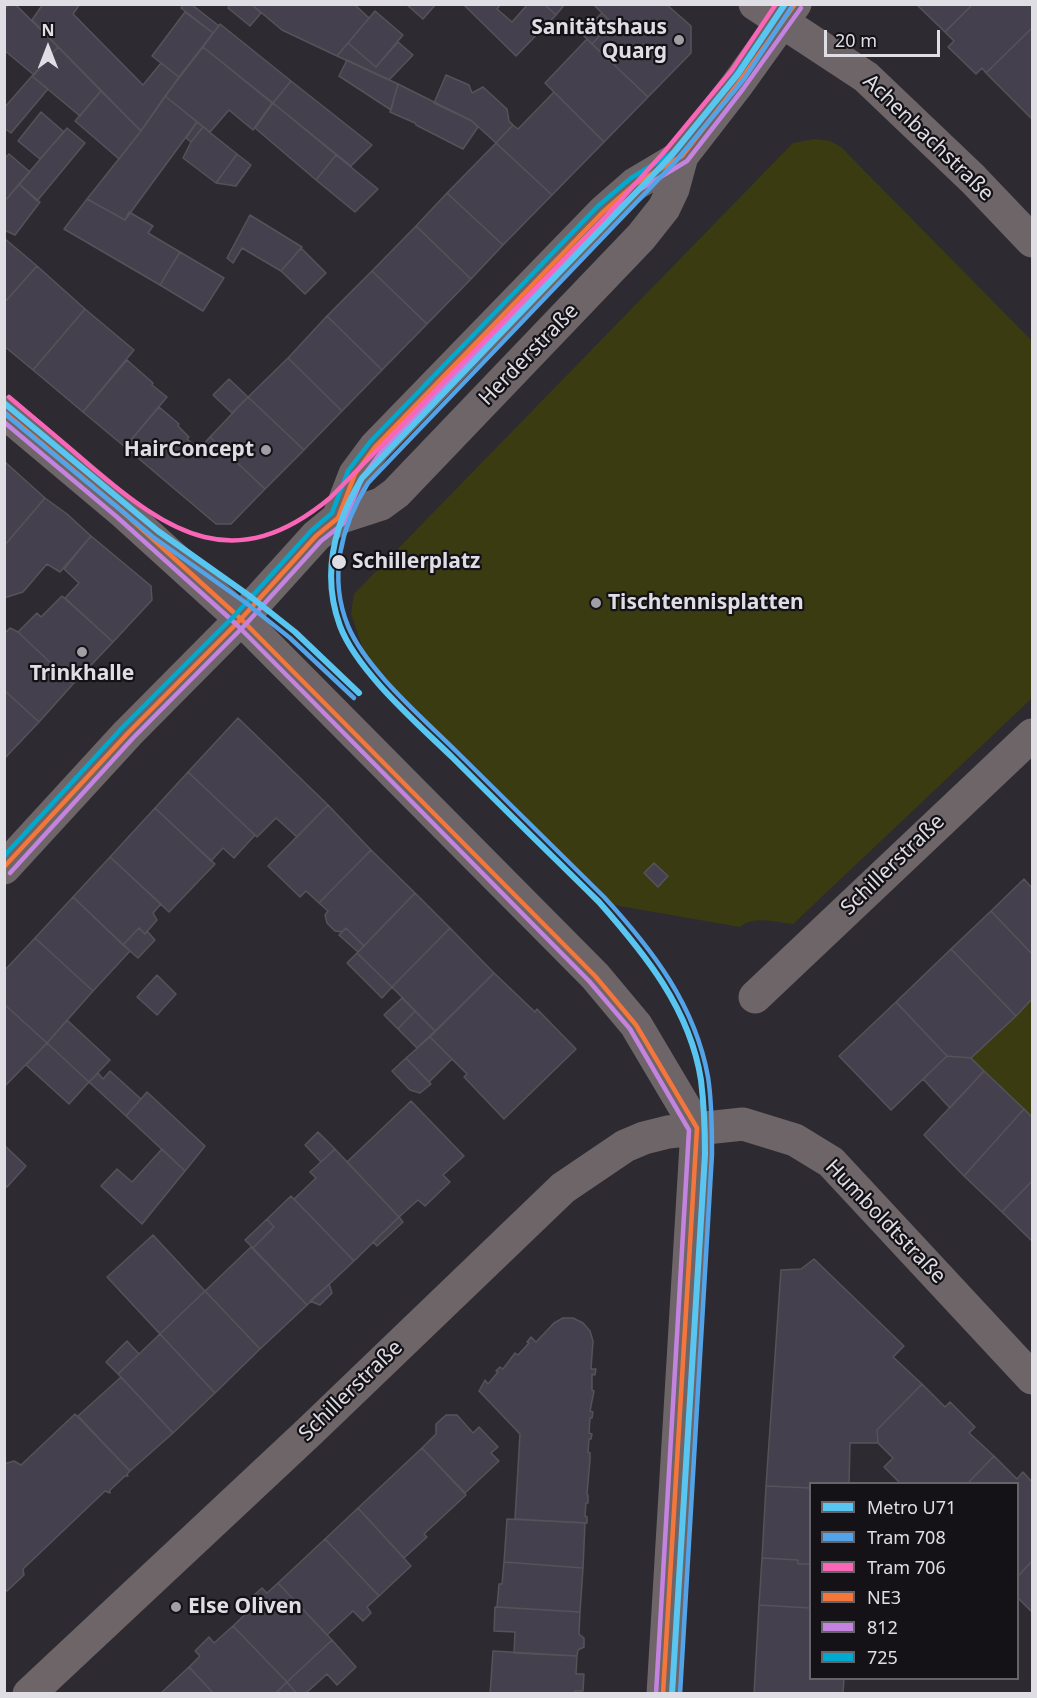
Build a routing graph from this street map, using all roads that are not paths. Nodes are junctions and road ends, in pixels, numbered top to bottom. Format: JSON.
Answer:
{"nodes":[{"id":1,"x":755,"y":4,"type":"edge"},
{"id":2,"x":789,"y":14,"type":"edge"},
{"id":3,"x":682,"y":156,"type":"junction"},
{"id":4,"x":1032,"y":241,"type":"edge"},
{"id":5,"x":4,"y":412,"type":"edge"},
{"id":6,"x":338,"y":518,"type":"junction"},
{"id":7,"x":241,"y":619,"type":"junction"},
{"id":8,"x":1032,"y":735,"type":"edge"},
{"id":9,"x":4,"y":868,"type":"edge"},
{"id":10,"x":755,"y":997,"type":"dead end"},
{"id":11,"x":697,"y":1128,"type":"junction"},
{"id":12,"x":1032,"y":1378,"type":"edge"},
{"id":13,"x":29,"y":1694,"type":"edge"},
{"id":14,"x":663,"y":1694,"type":"edge"}],
"edges":[{"from":1,"to":2,"type":"street","name":"Achenbachstraße"},
{"from":2,"to":3,"type":"street","name":"Herderstraße"},
{"from":2,"to":4,"type":"street","name":"Achenbachstraße"},
{"from":3,"to":6,"type":"street","name":"Herderstraße"},
{"from":3,"to":6,"type":"street","name":"Herderstraße"},
{"from":5,"to":7,"type":"street"},
{"from":6,"to":7,"type":"street","name":"Herderstraße"},
{"from":7,"to":9,"type":"street","name":"Herderstraße"},
{"from":7,"to":11,"type":"street"},
{"from":8,"to":10,"type":"street","name":"Schillerstraße"},
{"from":11,"to":12,"type":"street","name":"Humboldtstraße"},
{"from":11,"to":13,"type":"street","name":"Schillerstraße"},
{"from":11,"to":14,"type":"street"}]}
